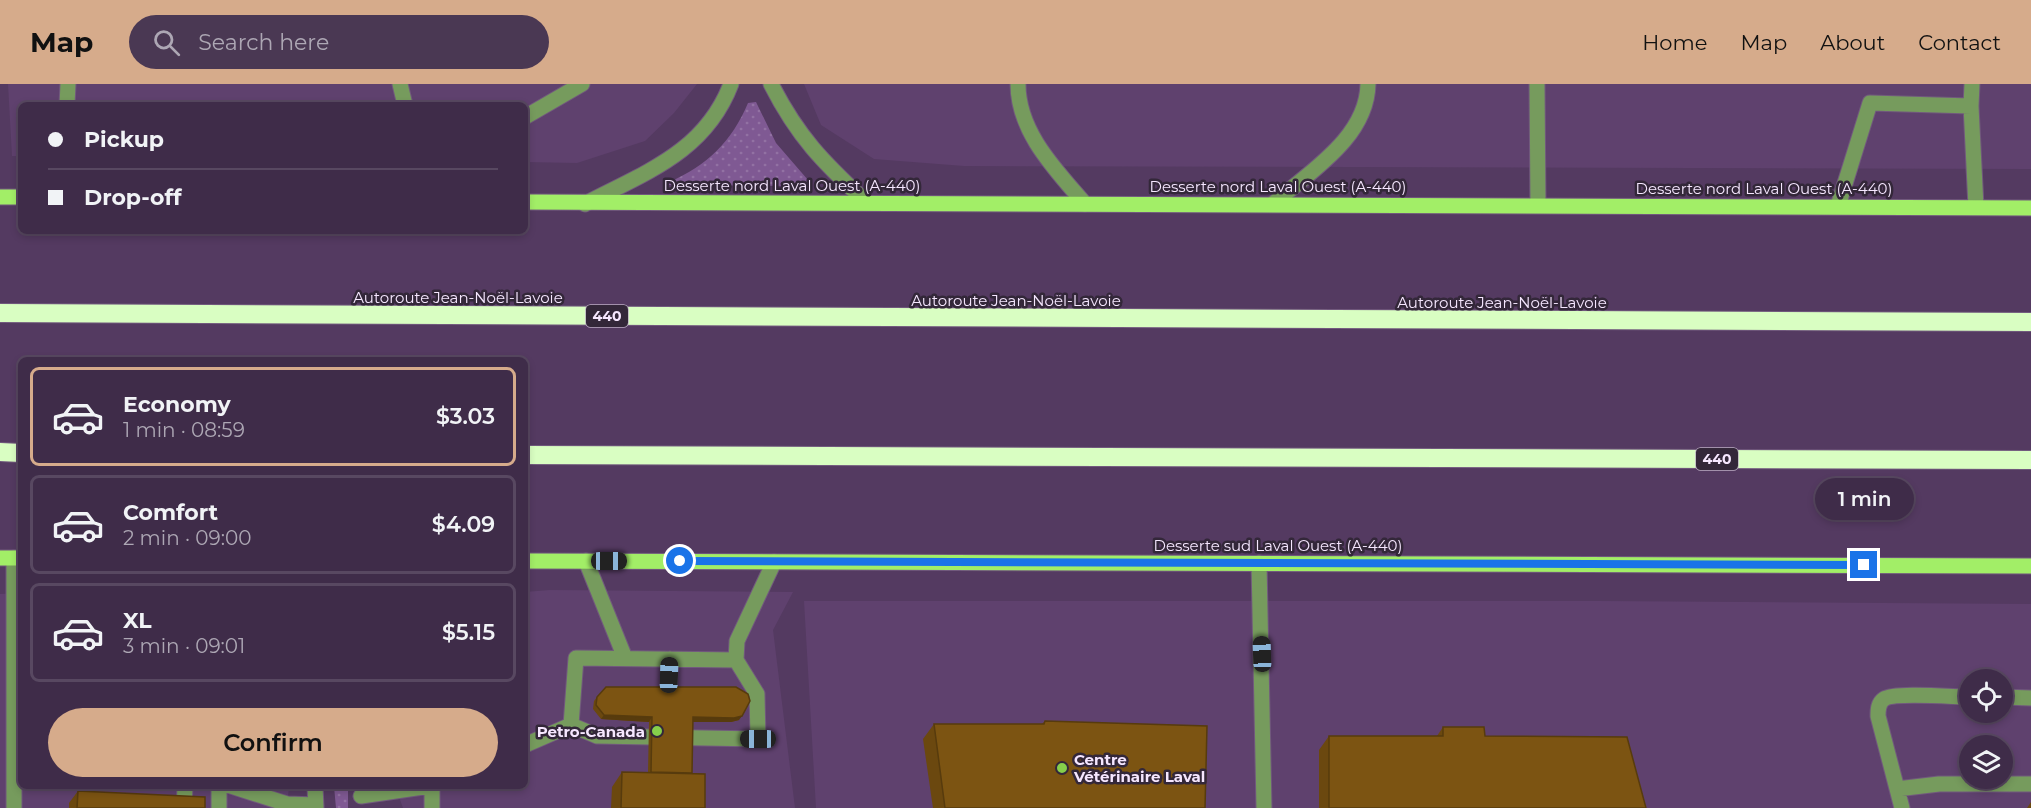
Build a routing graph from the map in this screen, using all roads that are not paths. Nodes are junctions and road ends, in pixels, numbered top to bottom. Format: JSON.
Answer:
{"nodes":[{"id":1,"x":68,"y":84,"type":"edge"},
{"id":2,"x":400,"y":84,"type":"edge"},
{"id":3,"x":582,"y":84,"type":"edge"},
{"id":4,"x":731,"y":84,"type":"edge"},
{"id":5,"x":771,"y":84,"type":"edge"},
{"id":6,"x":1018,"y":84,"type":"edge"},
{"id":7,"x":1368,"y":84,"type":"edge"},
{"id":8,"x":1537,"y":84,"type":"edge"},
{"id":9,"x":1972,"y":84,"type":"edge"},
{"id":10,"x":67,"y":102,"type":"edge"},
{"id":11,"x":404,"y":102,"type":"edge"},
{"id":12,"x":1971,"y":106,"type":"junction"},
{"id":13,"x":528,"y":115,"type":"edge"},
{"id":14,"x":0,"y":197,"type":"edge"},
{"id":15,"x":18,"y":197,"type":"edge"},
{"id":16,"x":528,"y":202,"type":"edge"},
{"id":17,"x":866,"y":202,"type":"junction"},
{"id":18,"x":585,"y":204,"type":"junction"},
{"id":19,"x":1085,"y":204,"type":"junction"},
{"id":20,"x":1272,"y":204,"type":"junction"},
{"id":21,"x":1538,"y":205,"type":"junction"},
{"id":22,"x":1838,"y":206,"type":"junction"},
{"id":23,"x":1976,"y":207,"type":"junction"},
{"id":24,"x":2031,"y":207,"type":"edge"},
{"id":25,"x":0,"y":313,"type":"edge"},
{"id":26,"x":2031,"y":322,"type":"edge"},
{"id":27,"x":0,"y":453,"type":"edge"},
{"id":28,"x":18,"y":453,"type":"edge"},
{"id":29,"x":528,"y":454,"type":"edge"},
{"id":30,"x":2031,"y":460,"type":"edge"},
{"id":31,"x":12,"y":558,"type":"edge"},
{"id":32,"x":528,"y":561,"type":"edge"},
{"id":33,"x":586,"y":561,"type":"junction"},
{"id":34,"x":774,"y":562,"type":"junction"},
{"id":35,"x":1259,"y":563,"type":"junction"},
{"id":36,"x":2031,"y":566,"type":"edge"},
{"id":37,"x":625,"y":658,"type":"junction"},
{"id":38,"x":670,"y":659,"type":"junction"},
{"id":39,"x":736,"y":660,"type":"junction"},
{"id":40,"x":17,"y":663,"type":"edge"},
{"id":41,"x":1959,"y":697,"type":"edge"},
{"id":42,"x":2013,"y":697,"type":"edge"},
{"id":43,"x":2031,"y":698,"type":"edge"},
{"id":44,"x":571,"y":725,"type":"junction"},
{"id":45,"x":668,"y":737,"type":"junction"},
{"id":46,"x":528,"y":744,"type":"edge"},
{"id":47,"x":18,"y":766,"type":"edge"},
{"id":48,"x":2031,"y":784,"type":"edge"},
{"id":49,"x":185,"y":789,"type":"edge"},
{"id":50,"x":219,"y":789,"type":"edge"},
{"id":51,"x":240,"y":789,"type":"edge"},
{"id":52,"x":315,"y":789,"type":"edge"},
{"id":53,"x":412,"y":789,"type":"edge"},
{"id":54,"x":431,"y":789,"type":"edge"},
{"id":55,"x":1897,"y":789,"type":"junction"},
{"id":56,"x":361,"y":797,"type":"edge"},
{"id":57,"x":316,"y":807,"type":"edge"},
{"id":58,"x":14,"y":808,"type":"edge"},
{"id":59,"x":184,"y":808,"type":"edge"},
{"id":60,"x":219,"y":808,"type":"edge"},
{"id":61,"x":432,"y":808,"type":"edge"},
{"id":62,"x":1264,"y":808,"type":"edge"},
{"id":63,"x":1902,"y":808,"type":"edge"}],
"edges":[{"from":1,"to":10,"type":"street"},
{"from":2,"to":11,"type":"street"},
{"from":3,"to":13,"type":"street"},
{"from":4,"to":18,"type":"street"},
{"from":5,"to":17,"type":"street"},
{"from":6,"to":19,"type":"street"},
{"from":7,"to":20,"type":"street"},
{"from":8,"to":21,"type":"street"},
{"from":9,"to":12,"type":"street"},
{"from":12,"to":22,"type":"street"},
{"from":12,"to":23,"type":"street"},
{"from":14,"to":15,"type":"main road"},
{"from":16,"to":18,"type":"main road","name":"Desserte nord Laval Ouest (A-440)"},
{"from":17,"to":18,"type":"main road","name":"Desserte nord Laval Ouest (A-440)"},
{"from":17,"to":19,"type":"main road","name":"Desserte nord Laval Ouest (A-440)"},
{"from":19,"to":20,"type":"main road","name":"Desserte nord Laval Ouest (A-440)"},
{"from":20,"to":21,"type":"main road","name":"Desserte nord Laval Ouest (A-440)"},
{"from":21,"to":22,"type":"main road","name":"Desserte nord Laval Ouest (A-440)"},
{"from":22,"to":23,"type":"main road","name":"Desserte nord Laval Ouest (A-440)"},
{"from":23,"to":24,"type":"main road","name":"Desserte nord Laval Ouest (A-440)"},
{"from":25,"to":26,"type":"highway","name":"Autoroute Jean-Noël-Lavoie","number":"440"},
{"from":27,"to":28,"type":"highway"},
{"from":29,"to":30,"type":"highway","number":"440"},
{"from":31,"to":40,"type":"street"},
{"from":32,"to":33,"type":"main road","name":"Desserte sud Laval Ouest (A-440)"},
{"from":33,"to":34,"type":"main road","name":"Desserte sud Laval Ouest (A-440)"},
{"from":33,"to":37,"type":"street"},
{"from":34,"to":35,"type":"main road","name":"Desserte sud Laval Ouest (A-440)"},
{"from":34,"to":39,"type":"street"},
{"from":35,"to":36,"type":"main road","name":"Desserte sud Laval Ouest (A-440)"},
{"from":35,"to":62,"type":"street"},
{"from":37,"to":38,"type":"street"},
{"from":37,"to":44,"type":"street"},
{"from":38,"to":39,"type":"street"},
{"from":38,"to":45,"type":"street"},
{"from":39,"to":45,"type":"street"},
{"from":40,"to":47,"type":"street"},
{"from":41,"to":55,"type":"street"},
{"from":42,"to":43,"type":"street"},
{"from":44,"to":45,"type":"street"},
{"from":44,"to":46,"type":"street"},
{"from":47,"to":58,"type":"street"},
{"from":48,"to":55,"type":"street"},
{"from":49,"to":59,"type":"street"},
{"from":50,"to":60,"type":"street"},
{"from":51,"to":57,"type":"street"},
{"from":52,"to":57,"type":"street"},
{"from":53,"to":56,"type":"street"},
{"from":54,"to":61,"type":"street"},
{"from":55,"to":63,"type":"street"}]}
